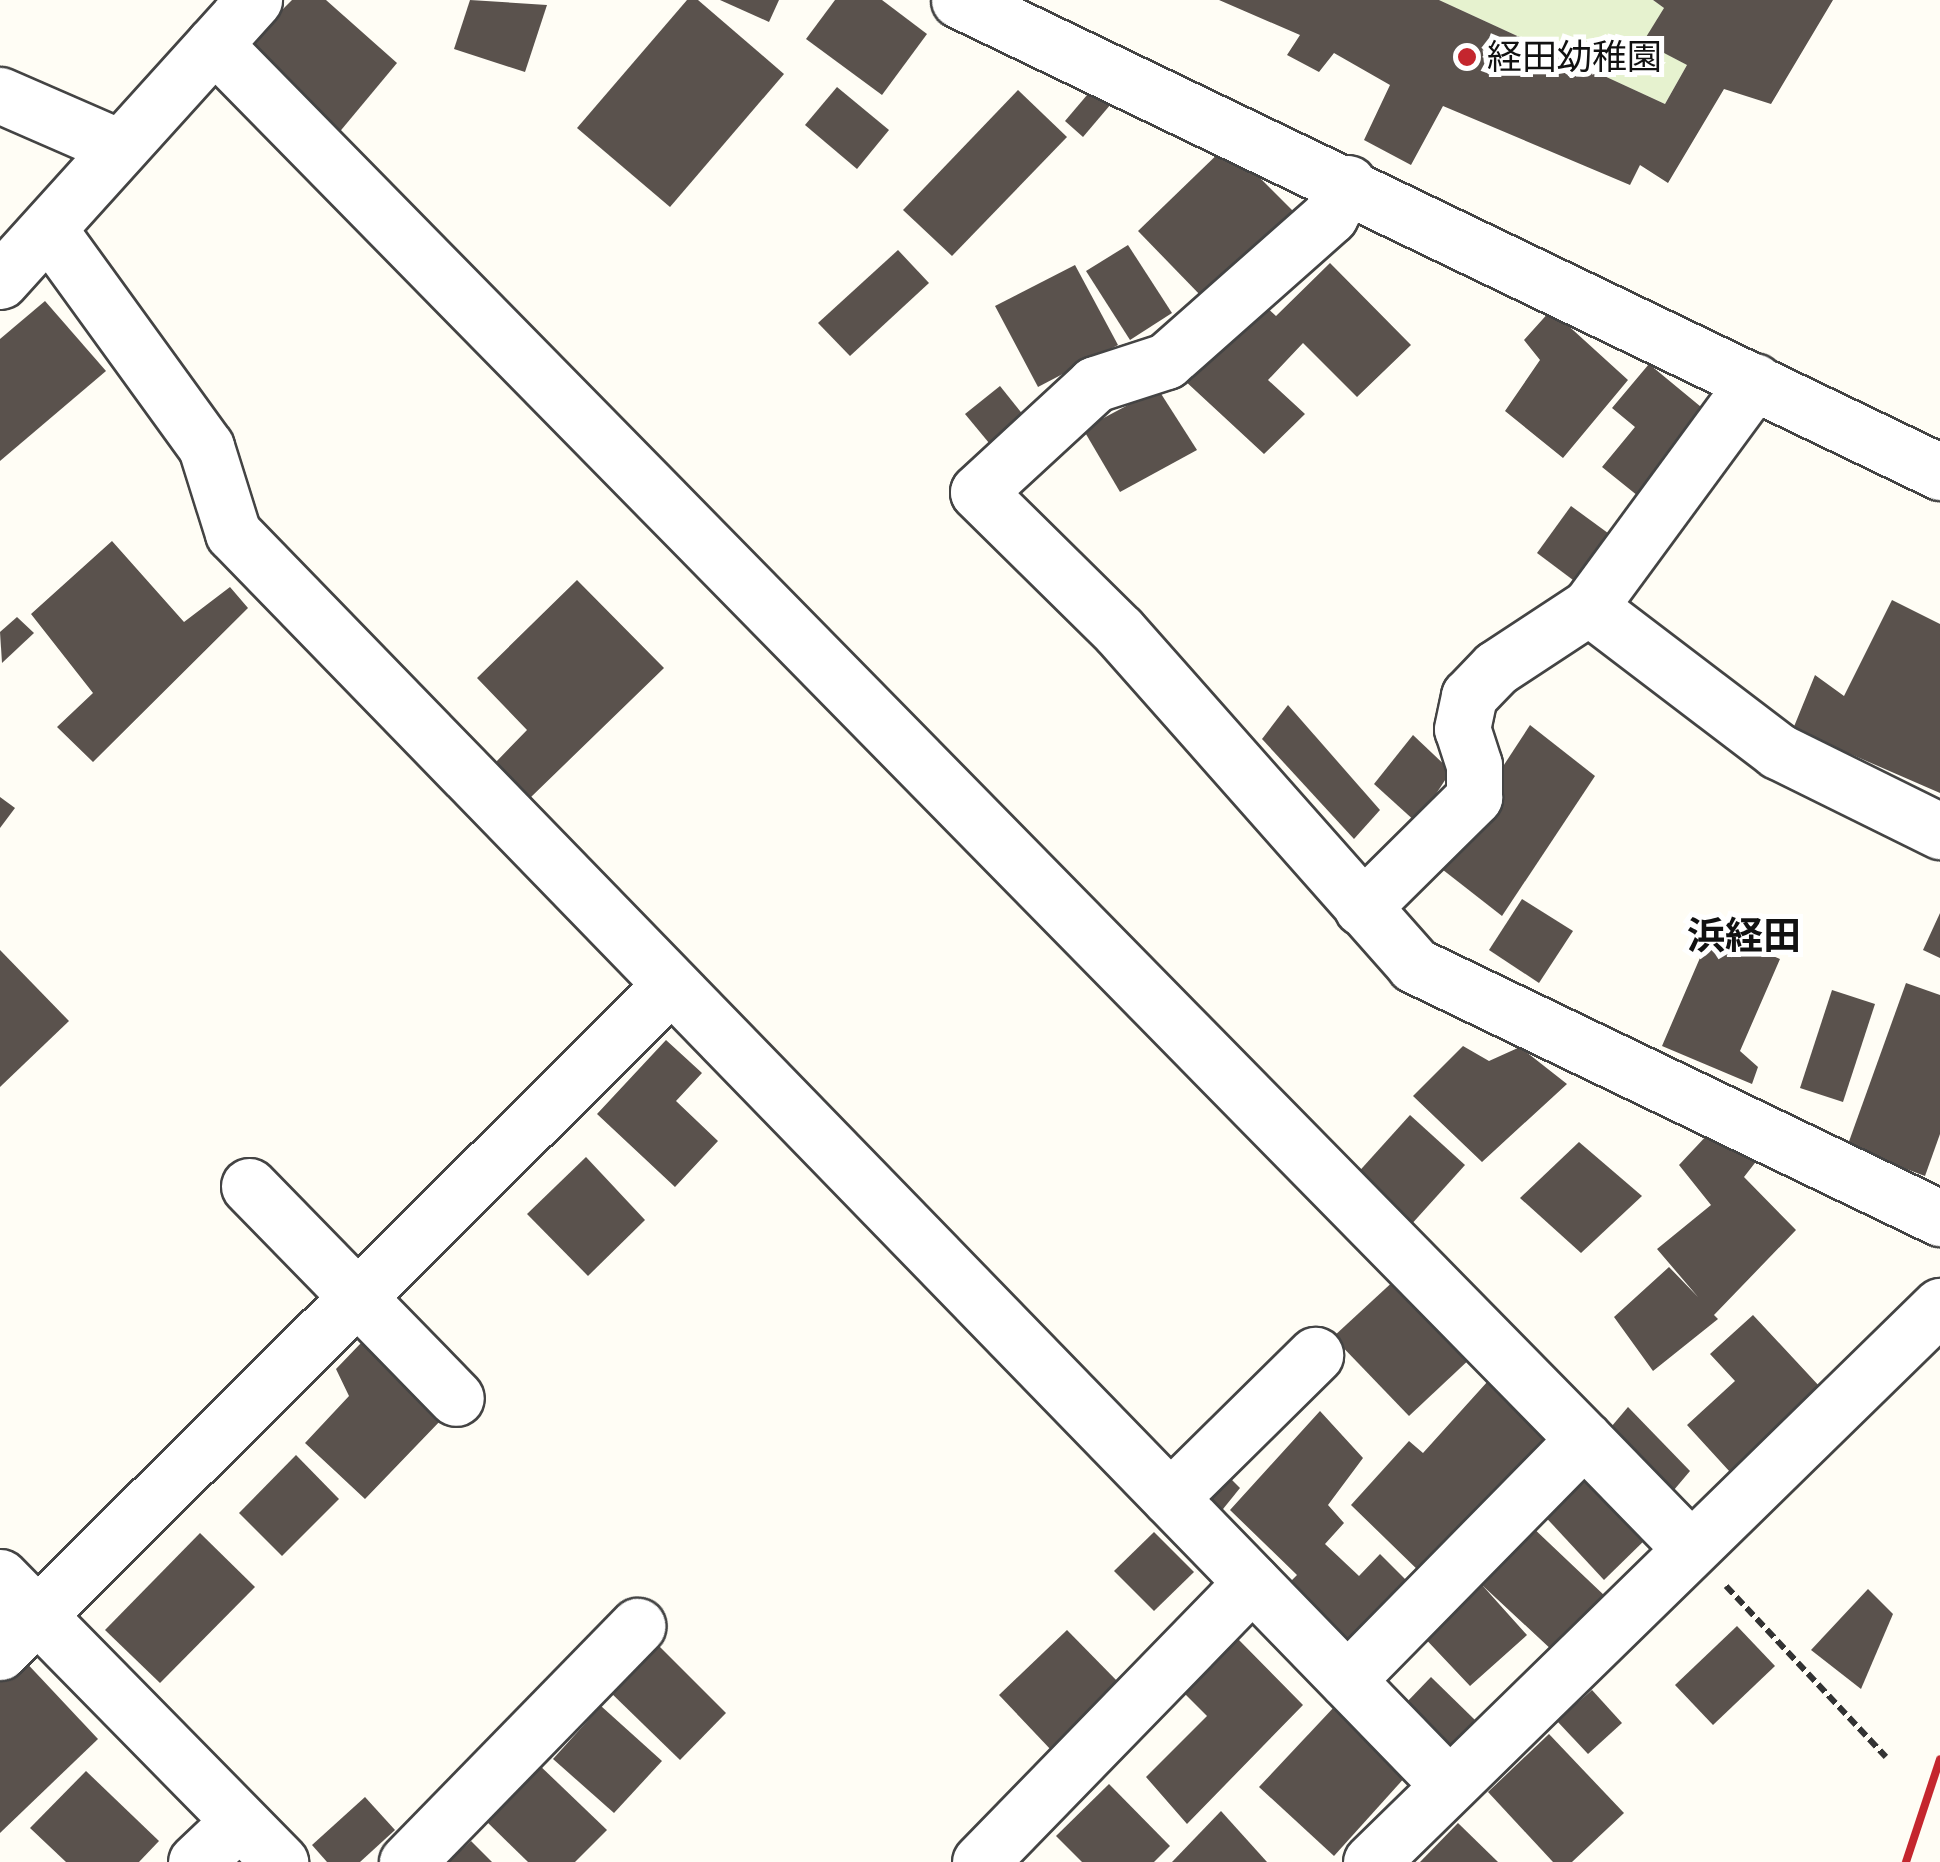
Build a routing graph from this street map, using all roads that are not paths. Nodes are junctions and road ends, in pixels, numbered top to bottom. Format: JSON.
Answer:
{"nodes":[{"id":1,"x":254,"y":0,"type":"edge"},
{"id":2,"x":959,"y":0,"type":"edge"},
{"id":3,"x":214,"y":44,"type":"junction"},
{"id":4,"x":0,"y":95,"type":"edge"},
{"id":5,"x":119,"y":147,"type":"junction"},
{"id":6,"x":1348,"y":183,"type":"junction"},
{"id":7,"x":50,"y":230,"type":"junction"},
{"id":8,"x":0,"y":281,"type":"edge"},
{"id":9,"x":1755,"y":381,"type":"junction"},
{"id":10,"x":1940,"y":472,"type":"edge"},
{"id":11,"x":1589,"y":607,"type":"junction"},
{"id":12,"x":1940,"y":831,"type":"edge"},
{"id":13,"x":1362,"y":908,"type":"junction"},
{"id":14,"x":671,"y":986,"type":"junction"},
{"id":15,"x":248,"y":1186,"type":"dead end"},
{"id":16,"x":1940,"y":1218,"type":"edge"},
{"id":17,"x":356,"y":1298,"type":"junction"},
{"id":18,"x":1940,"y":1306,"type":"edge"},
{"id":19,"x":1315,"y":1355,"type":"dead end"},
{"id":20,"x":456,"y":1398,"type":"dead end"},
{"id":21,"x":1584,"y":1439,"type":"junction"},
{"id":22,"x":1170,"y":1498,"type":"junction"},
{"id":23,"x":1691,"y":1549,"type":"junction"},
{"id":24,"x":1252,"y":1582,"type":"junction"},
{"id":25,"x":12,"y":1614,"type":"edge"},
{"id":26,"x":637,"y":1626,"type":"dead end"},
{"id":27,"x":1347,"y":1680,"type":"junction"},
{"id":28,"x":1450,"y":1785,"type":"junction"},
{"id":29,"x":239,"y":1821,"type":"junction"},
{"id":30,"x":196,"y":1862,"type":"edge"},
{"id":31,"x":280,"y":1862,"type":"edge"},
{"id":32,"x":408,"y":1862,"type":"edge"},
{"id":33,"x":980,"y":1862,"type":"edge"},
{"id":34,"x":1371,"y":1862,"type":"edge"}],
"edges":[{"from":1,"to":3,"type":"street"},
{"from":2,"to":6,"type":"street"},
{"from":3,"to":5,"type":"street"},
{"from":3,"to":21,"type":"street"},
{"from":4,"to":5,"type":"street"},
{"from":5,"to":7,"type":"street"},
{"from":6,"to":9,"type":"street"},
{"from":6,"to":13,"type":"street"},
{"from":7,"to":8,"type":"street"},
{"from":7,"to":14,"type":"street"},
{"from":9,"to":10,"type":"street"},
{"from":9,"to":11,"type":"street"},
{"from":11,"to":12,"type":"street"},
{"from":11,"to":13,"type":"street"},
{"from":13,"to":16,"type":"street"},
{"from":14,"to":17,"type":"street"},
{"from":14,"to":22,"type":"street"},
{"from":15,"to":17,"type":"street"},
{"from":17,"to":20,"type":"street"},
{"from":17,"to":25,"type":"street"},
{"from":18,"to":23,"type":"street"},
{"from":19,"to":22,"type":"street"},
{"from":21,"to":23,"type":"street"},
{"from":21,"to":27,"type":"street"},
{"from":22,"to":24,"type":"street"},
{"from":23,"to":28,"type":"street"},
{"from":24,"to":27,"type":"street"},
{"from":24,"to":33,"type":"street"},
{"from":25,"to":29,"type":"street"},
{"from":26,"to":32,"type":"street"},
{"from":27,"to":28,"type":"street"},
{"from":28,"to":34,"type":"street"},
{"from":29,"to":30,"type":"street"},
{"from":29,"to":31,"type":"street"}]}
